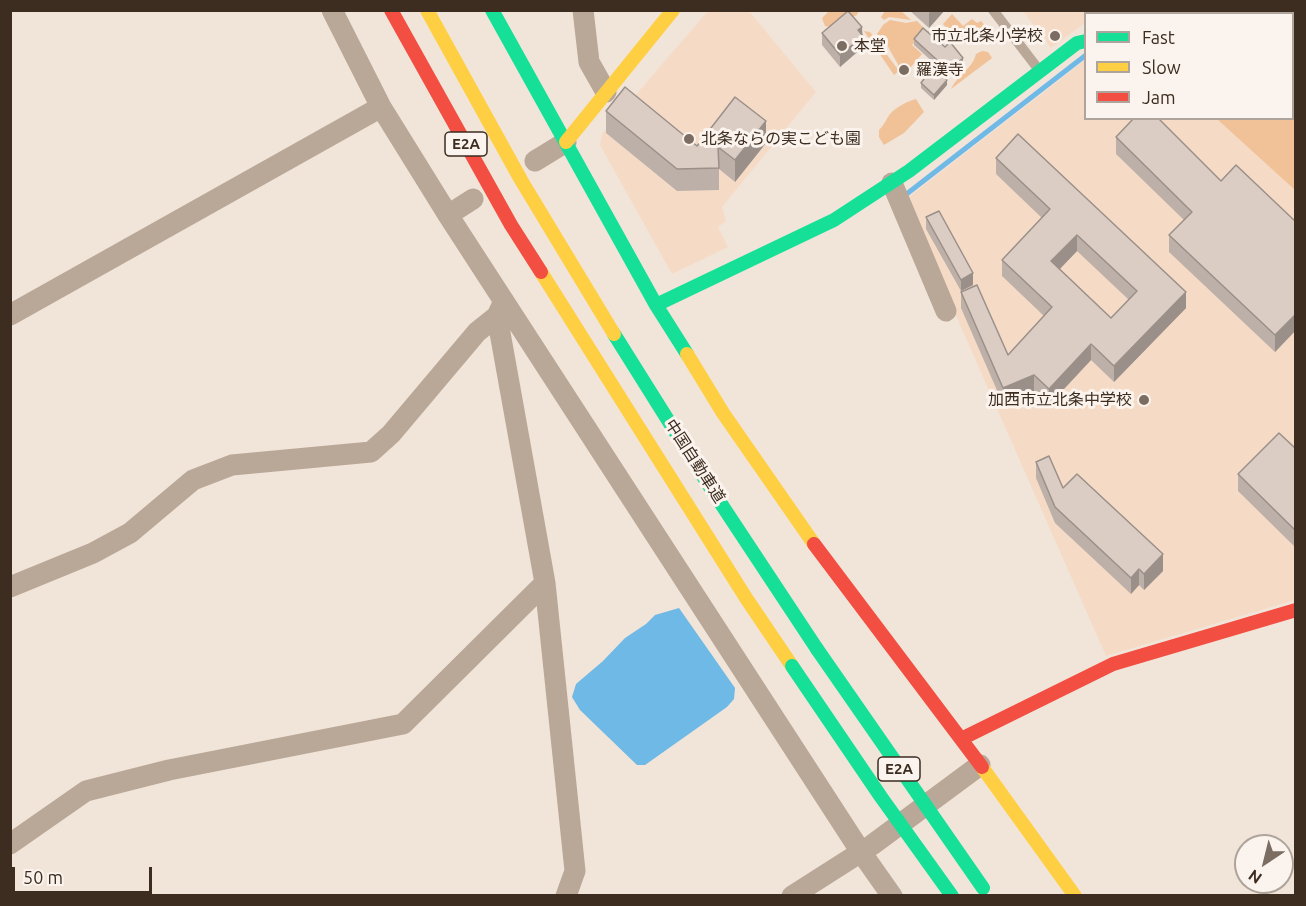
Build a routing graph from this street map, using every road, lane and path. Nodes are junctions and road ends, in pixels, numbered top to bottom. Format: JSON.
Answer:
{"nodes":[{"id":1,"x":332,"y":10,"type":"edge"},
{"id":2,"x":391,"y":10,"type":"edge"},
{"id":3,"x":426,"y":10,"type":"edge"},
{"id":4,"x":492,"y":10,"type":"edge"},
{"id":5,"x":583,"y":10,"type":"edge"},
{"id":6,"x":673,"y":10,"type":"edge"},
{"id":7,"x":993,"y":10,"type":"edge"},
{"id":8,"x":1083,"y":40,"type":"edge"},
{"id":9,"x":1039,"y":70,"type":"junction"},
{"id":10,"x":606,"y":92,"type":"junction"},
{"id":11,"x":381,"y":107,"type":"junction"},
{"id":12,"x":566,"y":142,"type":"junction"},
{"id":13,"x":535,"y":161,"type":"dead end"},
{"id":14,"x":892,"y":183,"type":"junction"},
{"id":15,"x":473,"y":199,"type":"dead end"},
{"id":16,"x":448,"y":215,"type":"junction"},
{"id":17,"x":656,"y":305,"type":"junction"},
{"id":18,"x":501,"y":309,"type":"junction"},
{"id":19,"x":946,"y":311,"type":"dead end"},
{"id":20,"x":10,"y":315,"type":"edge"},
{"id":21,"x":545,"y":583,"type":"junction"},
{"id":22,"x":10,"y":587,"type":"edge"},
{"id":23,"x":1296,"y":610,"type":"edge"},
{"id":24,"x":961,"y":739,"type":"junction"},
{"id":25,"x":980,"y":765,"type":"junction"},
{"id":26,"x":10,"y":844,"type":"edge"},
{"id":27,"x":861,"y":852,"type":"junction"},
{"id":28,"x":986,"y":892,"type":"edge"},
{"id":29,"x":566,"y":896,"type":"edge"},
{"id":30,"x":792,"y":896,"type":"edge"},
{"id":31,"x":892,"y":896,"type":"edge"},
{"id":32,"x":952,"y":896,"type":"edge"},
{"id":33,"x":1075,"y":896,"type":"edge"}],
"edges":[{"from":1,"to":11,"type":"street"},
{"from":2,"to":32,"type":"main road","name":"中国自動車道","number":"E2A","bridge":true},
{"from":3,"to":28,"type":"main road","name":"中国自動車道","number":"E2A","bridge":true},
{"from":4,"to":12,"type":"main road"},
{"from":5,"to":10,"type":"street"},
{"from":6,"to":10,"type":"main road"},
{"from":7,"to":9,"type":"lane"},
{"from":8,"to":9,"type":"main road"},
{"from":9,"to":14,"type":"main road"},
{"from":10,"to":12,"type":"main road"},
{"from":11,"to":16,"type":"street"},
{"from":11,"to":20,"type":"street"},
{"from":12,"to":13,"type":"street"},
{"from":12,"to":17,"type":"main road"},
{"from":14,"to":17,"type":"main road"},
{"from":14,"to":19,"type":"street"},
{"from":15,"to":16,"type":"street"},
{"from":16,"to":18,"type":"street"},
{"from":17,"to":24,"type":"main road"},
{"from":18,"to":21,"type":"street"},
{"from":18,"to":22,"type":"street"},
{"from":18,"to":27,"type":"street"},
{"from":21,"to":26,"type":"street"},
{"from":21,"to":29,"type":"street"},
{"from":23,"to":24,"type":"main road"},
{"from":24,"to":25,"type":"main road"},
{"from":25,"to":27,"type":"street"},
{"from":25,"to":33,"type":"main road"},
{"from":27,"to":30,"type":"street"},
{"from":27,"to":31,"type":"street"}]}
